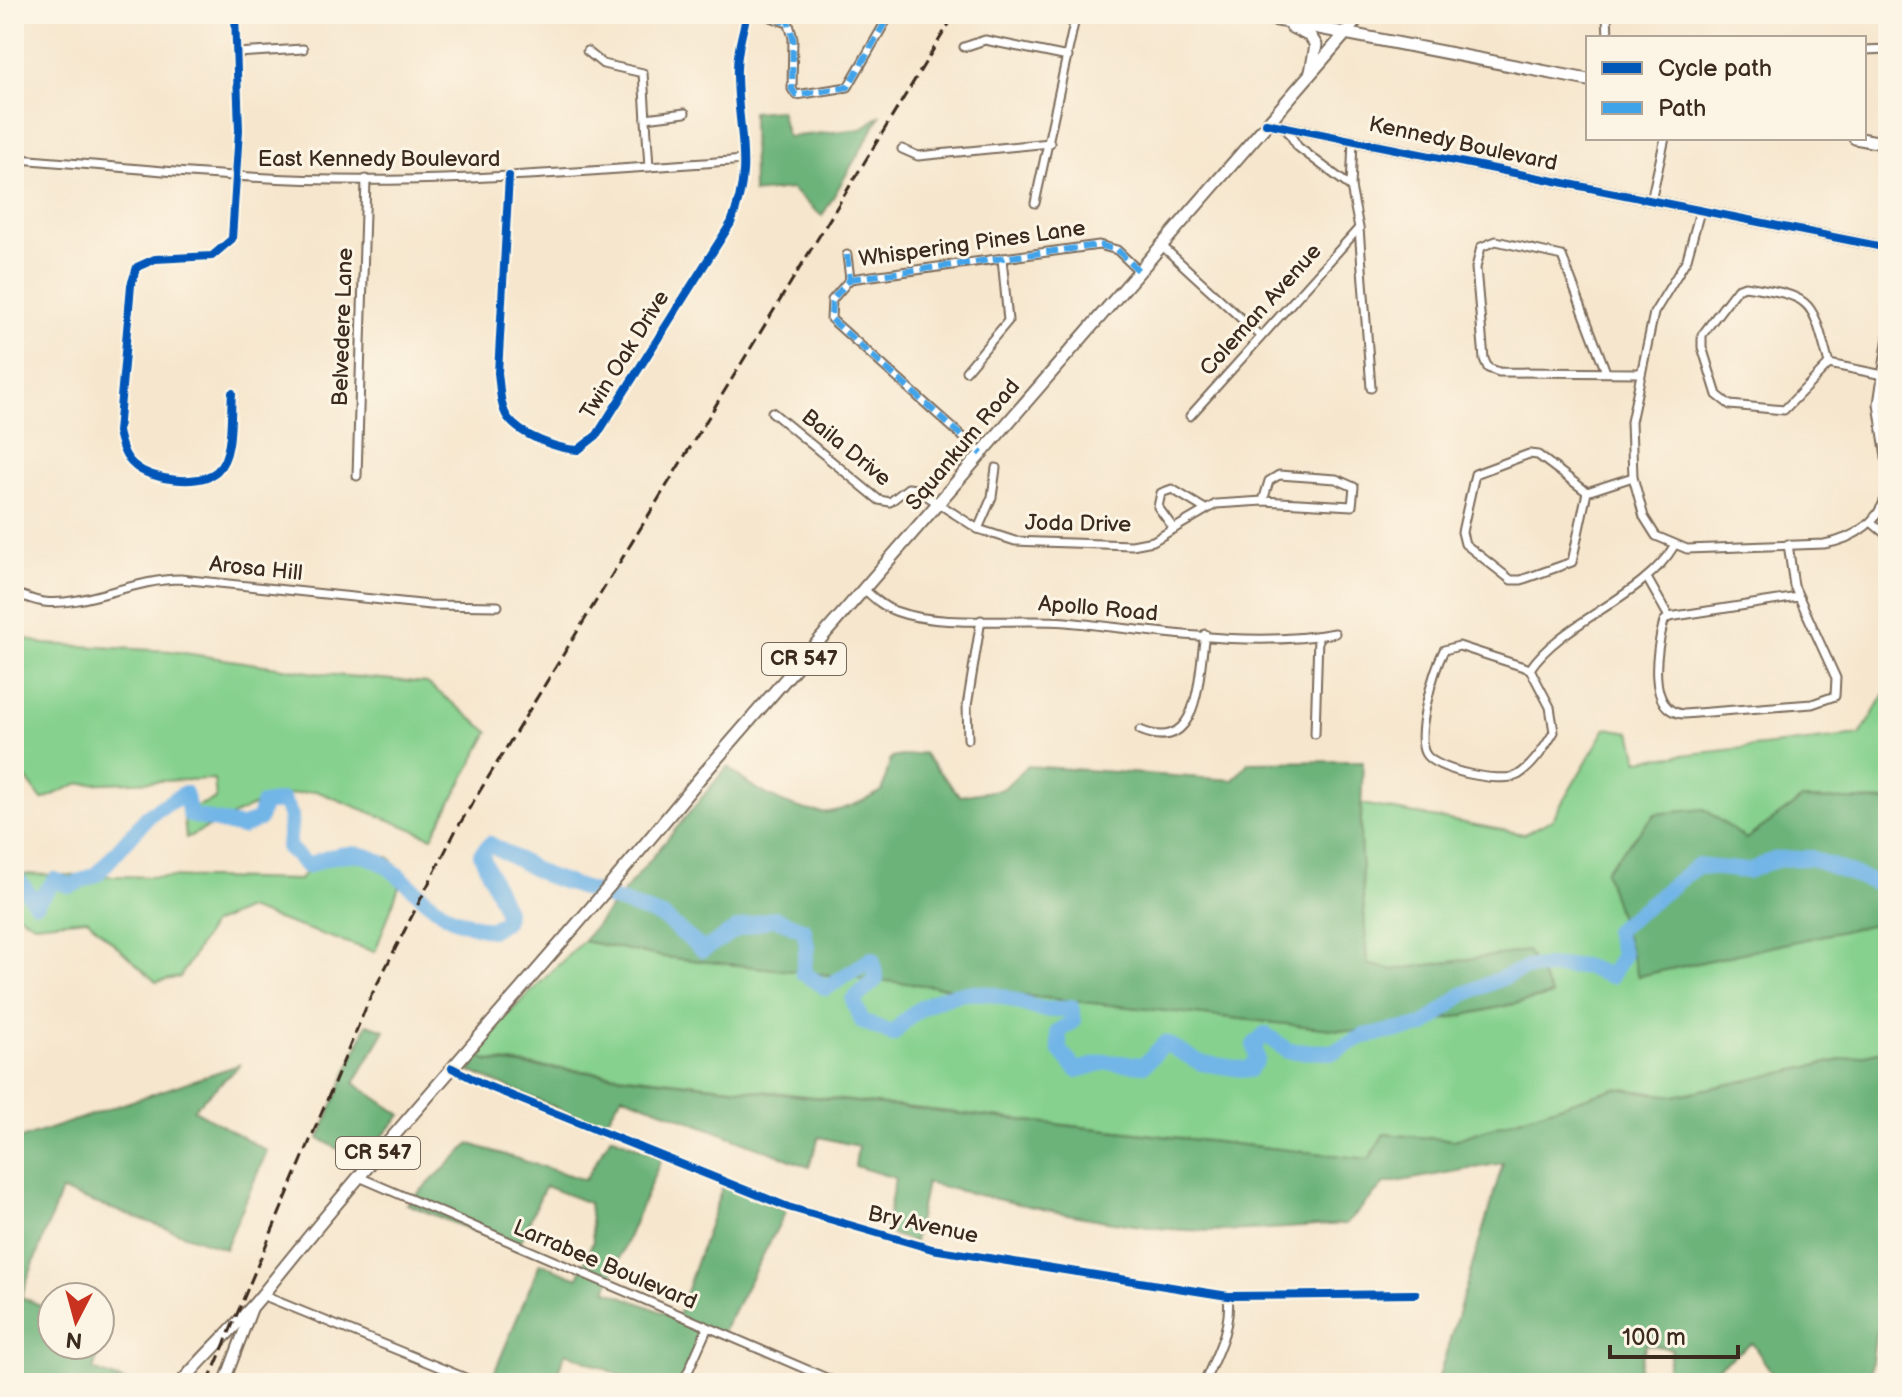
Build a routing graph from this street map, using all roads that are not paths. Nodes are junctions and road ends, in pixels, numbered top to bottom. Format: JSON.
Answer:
{"nodes":[{"id":1,"x":235,"y":14,"type":"edge"},
{"id":2,"x":747,"y":14,"type":"edge"},
{"id":3,"x":762,"y":14,"type":"edge"},
{"id":4,"x":890,"y":14,"type":"edge"},
{"id":5,"x":1076,"y":14,"type":"edge"},
{"id":6,"x":1246,"y":14,"type":"edge"},
{"id":7,"x":1362,"y":14,"type":"edge"},
{"id":8,"x":1607,"y":14,"type":"edge"},
{"id":9,"x":1265,"y":16,"type":"edge"},
{"id":10,"x":786,"y":18,"type":"edge"},
{"id":11,"x":1289,"y":23,"type":"junction"},
{"id":12,"x":1345,"y":34,"type":"junction"},
{"id":13,"x":1608,"y":36,"type":"edge"},
{"id":14,"x":964,"y":47,"type":"dead end"},
{"id":15,"x":303,"y":49,"type":"dead end"},
{"id":16,"x":1888,"y":49,"type":"edge"},
{"id":17,"x":1866,"y":50,"type":"edge"},
{"id":18,"x":587,"y":51,"type":"dead end"},
{"id":19,"x":237,"y":53,"type":"junction"},
{"id":20,"x":1068,"y":57,"type":"junction"},
{"id":21,"x":1311,"y":73,"type":"junction"},
{"id":22,"x":1586,"y":80,"type":"edge"},
{"id":23,"x":685,"y":113,"type":"dead end"},
{"id":24,"x":646,"y":118,"type":"junction"},
{"id":25,"x":1266,"y":123,"type":"junction"},
{"id":26,"x":1285,"y":127,"type":"junction"},
{"id":27,"x":1353,"y":140,"type":"junction"},
{"id":28,"x":1665,"y":140,"type":"edge"},
{"id":29,"x":1866,"y":140,"type":"edge"},
{"id":30,"x":1050,"y":143,"type":"junction"},
{"id":31,"x":1888,"y":144,"type":"edge"},
{"id":32,"x":902,"y":149,"type":"dead end"},
{"id":33,"x":16,"y":159,"type":"edge"},
{"id":34,"x":744,"y":160,"type":"junction"},
{"id":35,"x":649,"y":167,"type":"junction"},
{"id":36,"x":237,"y":176,"type":"junction"},
{"id":37,"x":509,"y":176,"type":"junction"},
{"id":38,"x":366,"y":179,"type":"junction"},
{"id":39,"x":1351,"y":187,"type":"junction"},
{"id":40,"x":1651,"y":201,"type":"junction"},
{"id":41,"x":1035,"y":203,"type":"dead end"},
{"id":42,"x":1700,"y":211,"type":"junction"},
{"id":43,"x":1359,"y":228,"type":"junction"},
{"id":44,"x":14,"y":238,"type":"edge"},
{"id":45,"x":1160,"y":244,"type":"junction"},
{"id":46,"x":1888,"y":248,"type":"edge"},
{"id":47,"x":847,"y":255,"type":"dead end"},
{"id":48,"x":1002,"y":258,"type":"junction"},
{"id":49,"x":1138,"y":270,"type":"junction"},
{"id":50,"x":850,"y":279,"type":"junction"},
{"id":51,"x":1260,"y":336,"type":"junction"},
{"id":52,"x":1888,"y":336,"type":"edge"},
{"id":53,"x":1829,"y":364,"type":"junction"},
{"id":54,"x":966,"y":371,"type":"dead end"},
{"id":55,"x":1606,"y":372,"type":"junction"},
{"id":56,"x":1640,"y":373,"type":"junction"},
{"id":57,"x":1884,"y":375,"type":"edge"},
{"id":58,"x":1371,"y":388,"type":"dead end"},
{"id":59,"x":232,"y":393,"type":"dead end"},
{"id":60,"x":772,"y":412,"type":"dead end"},
{"id":61,"x":1190,"y":416,"type":"dead end"},
{"id":62,"x":982,"y":454,"type":"junction"},
{"id":63,"x":996,"y":468,"type":"dead end"},
{"id":64,"x":1888,"y":471,"type":"edge"},
{"id":65,"x":357,"y":476,"type":"dead end"},
{"id":66,"x":1633,"y":477,"type":"junction"},
{"id":67,"x":1888,"y":487,"type":"edge"},
{"id":68,"x":1587,"y":492,"type":"junction"},
{"id":69,"x":1263,"y":501,"type":"junction"},
{"id":70,"x":939,"y":504,"type":"junction"},
{"id":71,"x":1205,"y":509,"type":"junction"},
{"id":72,"x":1871,"y":522,"type":"junction"},
{"id":73,"x":978,"y":529,"type":"junction"},
{"id":74,"x":1174,"y":529,"type":"junction"},
{"id":75,"x":1888,"y":536,"type":"edge"},
{"id":76,"x":1788,"y":544,"type":"junction"},
{"id":77,"x":1674,"y":546,"type":"junction"},
{"id":78,"x":1647,"y":578,"type":"junction"},
{"id":79,"x":865,"y":590,"type":"junction"},
{"id":80,"x":14,"y":593,"type":"edge"},
{"id":81,"x":1798,"y":597,"type":"junction"},
{"id":82,"x":498,"y":606,"type":"dead end"},
{"id":83,"x":1669,"y":617,"type":"junction"},
{"id":84,"x":981,"y":620,"type":"junction"},
{"id":85,"x":1335,"y":633,"type":"dead end"},
{"id":86,"x":1205,"y":634,"type":"junction"},
{"id":87,"x":1318,"y":636,"type":"junction"},
{"id":88,"x":1530,"y":669,"type":"junction"},
{"id":89,"x":1140,"y":730,"type":"dead end"},
{"id":90,"x":1315,"y":734,"type":"dead end"},
{"id":91,"x":968,"y":739,"type":"dead end"},
{"id":92,"x":452,"y":1068,"type":"junction"},
{"id":93,"x":359,"y":1177,"type":"junction"},
{"id":94,"x":1416,"y":1294,"type":"dead end"},
{"id":95,"x":1228,"y":1296,"type":"junction"},
{"id":96,"x":258,"y":1299,"type":"junction"},
{"id":97,"x":707,"y":1329,"type":"junction"},
{"id":98,"x":181,"y":1383,"type":"edge"},
{"id":99,"x":224,"y":1383,"type":"edge"},
{"id":100,"x":478,"y":1383,"type":"edge"},
{"id":101,"x":683,"y":1383,"type":"edge"},
{"id":102,"x":838,"y":1383,"type":"edge"},
{"id":103,"x":1204,"y":1383,"type":"edge"}],
"edges":[{"from":1,"to":19,"type":"street"},
{"from":2,"to":34,"type":"street","name":"Twin Oak Drive"},
{"from":3,"to":10,"type":"street"},
{"from":4,"to":10,"type":"street"},
{"from":5,"to":20,"type":"street"},
{"from":6,"to":9,"type":"main road"},
{"from":7,"to":12,"type":"main road","name":"Squankum Road","number":"CR 547"},
{"from":8,"to":13,"type":"street"},
{"from":9,"to":11,"type":"main road"},
{"from":11,"to":12,"type":"main road"},
{"from":11,"to":21,"type":"main road"},
{"from":12,"to":21,"type":"main road","name":"Squankum Road","number":"CR 547"},
{"from":12,"to":22,"type":"main road"},
{"from":14,"to":20,"type":"street"},
{"from":15,"to":19,"type":"street"},
{"from":16,"to":17,"type":"street"},
{"from":18,"to":24,"type":"street"},
{"from":19,"to":36,"type":"street"},
{"from":20,"to":30,"type":"street"},
{"from":21,"to":25,"type":"main road","name":"Squankum Road","number":"CR 547"},
{"from":23,"to":24,"type":"street"},
{"from":24,"to":35,"type":"street"},
{"from":25,"to":26,"type":"street","name":"Kennedy Boulevard"},
{"from":25,"to":45,"type":"main road","name":"Squankum Road","number":"CR 547"},
{"from":26,"to":27,"type":"street","name":"Kennedy Boulevard"},
{"from":26,"to":39,"type":"street"},
{"from":27,"to":39,"type":"street"},
{"from":27,"to":40,"type":"street","name":"Kennedy Boulevard"},
{"from":28,"to":40,"type":"street"},
{"from":29,"to":31,"type":"main road"},
{"from":30,"to":32,"type":"street"},
{"from":30,"to":41,"type":"street"},
{"from":33,"to":36,"type":"street","name":"East Kennedy Boulevard"},
{"from":33,"to":44,"type":"street"},
{"from":34,"to":35,"type":"street","name":"East Kennedy Boulevard"},
{"from":34,"to":37,"type":"street","name":"Twin Oak Drive"},
{"from":35,"to":37,"type":"street","name":"East Kennedy Boulevard"},
{"from":36,"to":38,"type":"street","name":"East Kennedy Boulevard"},
{"from":36,"to":59,"type":"street"},
{"from":37,"to":38,"type":"street","name":"East Kennedy Boulevard"},
{"from":38,"to":65,"type":"street","name":"Belvedere Lane"},
{"from":39,"to":43,"type":"street"},
{"from":40,"to":42,"type":"street","name":"Kennedy Boulevard"},
{"from":42,"to":46,"type":"street","name":"Kennedy Boulevard"},
{"from":42,"to":56,"type":"street"},
{"from":43,"to":51,"type":"street","name":"Coleman Avenue"},
{"from":43,"to":58,"type":"street"},
{"from":45,"to":49,"type":"main road","name":"Squankum Road","number":"CR 547"},
{"from":45,"to":51,"type":"street"},
{"from":47,"to":50,"type":"street","name":"Whispering Pines Lane"},
{"from":48,"to":49,"type":"street","name":"Whispering Pines Lane"},
{"from":48,"to":50,"type":"street","name":"Whispering Pines Lane"},
{"from":48,"to":54,"type":"street"},
{"from":49,"to":62,"type":"main road","name":"Squankum Road","number":"CR 547"},
{"from":50,"to":62,"type":"street","name":"Whispering Pines Lane"},
{"from":51,"to":61,"type":"street","name":"Coleman Avenue"},
{"from":52,"to":57,"type":"street"},
{"from":53,"to":53,"type":"street"},
{"from":53,"to":57,"type":"street"},
{"from":55,"to":55,"type":"street"},
{"from":55,"to":56,"type":"street"},
{"from":56,"to":66,"type":"street"},
{"from":57,"to":64,"type":"street"},
{"from":60,"to":70,"type":"street","name":"Baila Drive"},
{"from":62,"to":70,"type":"main road","name":"Squankum Road","number":"CR 547"},
{"from":63,"to":73,"type":"street"},
{"from":66,"to":68,"type":"street"},
{"from":66,"to":77,"type":"street"},
{"from":67,"to":72,"type":"street"},
{"from":68,"to":68,"type":"street"},
{"from":69,"to":69,"type":"street","name":"Joda Drive"},
{"from":69,"to":71,"type":"street","name":"Joda Drive"},
{"from":70,"to":73,"type":"street","name":"Joda Drive"},
{"from":70,"to":79,"type":"main road","name":"Squankum Road","number":"CR 547"},
{"from":71,"to":74,"type":"street","name":"Joda Drive"},
{"from":71,"to":74,"type":"street"},
{"from":72,"to":75,"type":"street"},
{"from":72,"to":76,"type":"street"},
{"from":73,"to":74,"type":"street","name":"Joda Drive"},
{"from":76,"to":77,"type":"street"},
{"from":76,"to":81,"type":"street"},
{"from":77,"to":78,"type":"street"},
{"from":78,"to":83,"type":"street"},
{"from":78,"to":88,"type":"street"},
{"from":79,"to":84,"type":"street","name":"Apollo Road"},
{"from":79,"to":92,"type":"main road","name":"Squankum Road","number":"CR 547"},
{"from":80,"to":82,"type":"street","name":"Arosa Hill"},
{"from":81,"to":83,"type":"street"},
{"from":81,"to":83,"type":"street"},
{"from":84,"to":86,"type":"street","name":"Apollo Road"},
{"from":84,"to":91,"type":"street"},
{"from":85,"to":87,"type":"street","name":"Apollo Road"},
{"from":86,"to":87,"type":"street","name":"Apollo Road"},
{"from":86,"to":89,"type":"street"},
{"from":87,"to":90,"type":"street"},
{"from":88,"to":88,"type":"street"},
{"from":92,"to":93,"type":"main road","number":"CR 547"},
{"from":92,"to":95,"type":"street","name":"Bry Avenue"},
{"from":93,"to":96,"type":"main road","number":"CR 547"},
{"from":93,"to":97,"type":"street","name":"Larrabee Boulevard"},
{"from":94,"to":95,"type":"street","name":"Bry Avenue"},
{"from":95,"to":103,"type":"street"},
{"from":96,"to":98,"type":"main road","number":"CR 547"},
{"from":96,"to":99,"type":"street"},
{"from":96,"to":100,"type":"street"},
{"from":97,"to":101,"type":"street"},
{"from":97,"to":102,"type":"street","name":"Larrabee Boulevard"}]}
